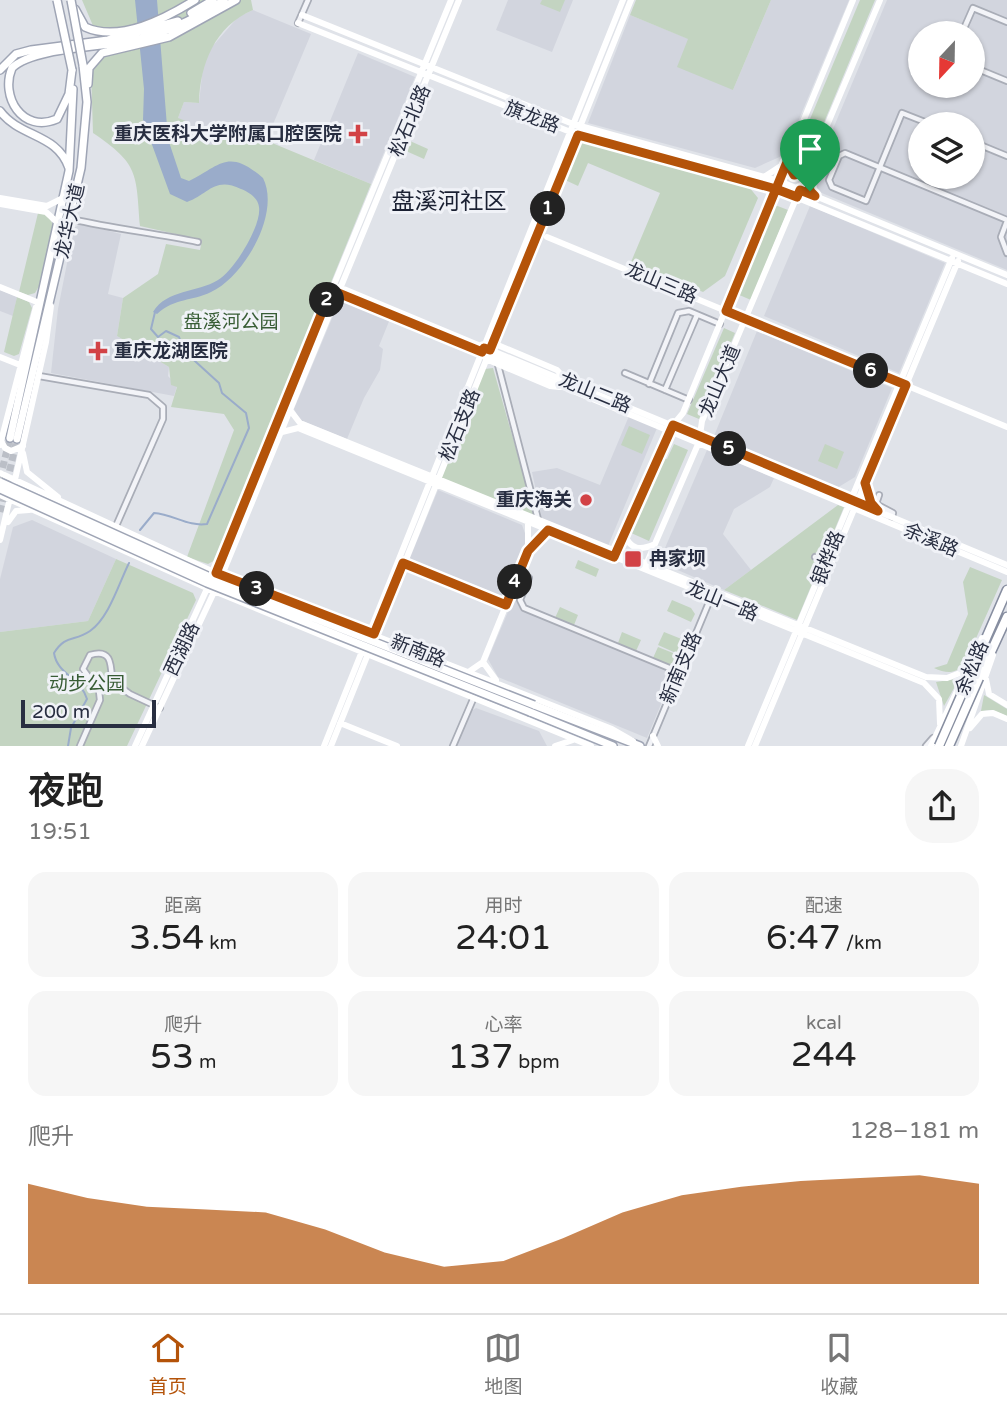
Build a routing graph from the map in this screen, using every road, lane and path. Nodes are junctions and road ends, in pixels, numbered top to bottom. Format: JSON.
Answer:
{"nodes":[{"id":1,"x":57,"y":0,"type":"edge"},
{"id":2,"x":195,"y":0,"type":"edge"},
{"id":3,"x":213,"y":0,"type":"edge"},
{"id":4,"x":225,"y":0,"type":"edge"},
{"id":5,"x":236,"y":0,"type":"edge"},
{"id":6,"x":308,"y":0,"type":"edge"},
{"id":7,"x":451,"y":0,"type":"edge"},
{"id":8,"x":459,"y":0,"type":"edge"},
{"id":9,"x":622,"y":0,"type":"edge"},
{"id":10,"x":631,"y":0,"type":"edge"},
{"id":11,"x":853,"y":0,"type":"edge"},
{"id":12,"x":880,"y":0,"type":"edge"},
{"id":13,"x":71,"y":1,"type":"edge"},
{"id":14,"x":302,"y":15,"type":"junction"},
{"id":15,"x":182,"y":21,"type":"junction"},
{"id":16,"x":967,"y":21,"type":"edge"},
{"id":17,"x":1007,"y":22,"type":"edge"},
{"id":18,"x":299,"y":23,"type":"joint"},
{"id":19,"x":110,"y":45,"type":"junction"},
{"id":20,"x":428,"y":67,"type":"junction"},
{"id":21,"x":0,"y":69,"type":"edge"},
{"id":22,"x":72,"y":71,"type":"junction"},
{"id":23,"x":985,"y":72,"type":"edge"},
{"id":24,"x":425,"y":75,"type":"junction"},
{"id":25,"x":1007,"y":81,"type":"edge"},
{"id":26,"x":87,"y":102,"type":"junction"},
{"id":27,"x":0,"y":111,"type":"edge"},
{"id":28,"x":908,"y":115,"type":"edge"},
{"id":29,"x":577,"y":125,"type":"junction"},
{"id":30,"x":574,"y":133,"type":"junction"},
{"id":31,"x":985,"y":147,"type":"edge"},
{"id":32,"x":1007,"y":156,"type":"edge"},
{"id":33,"x":787,"y":162,"type":"junction"},
{"id":34,"x":880,"y":168,"type":"junction"},
{"id":35,"x":69,"y":171,"type":"junction"},
{"id":36,"x":808,"y":172,"type":"junction"},
{"id":37,"x":764,"y":177,"type":"junction"},
{"id":38,"x":779,"y":181,"type":"junction"},
{"id":39,"x":776,"y":189,"type":"junction"},
{"id":40,"x":799,"y":194,"type":"junction"},
{"id":41,"x":815,"y":196,"type":"junction"},
{"id":42,"x":64,"y":197,"type":"junction"},
{"id":43,"x":0,"y":198,"type":"edge"},
{"id":44,"x":0,"y":205,"type":"edge"},
{"id":45,"x":71,"y":219,"type":"junction"},
{"id":46,"x":1007,"y":221,"type":"edge"},
{"id":47,"x":59,"y":225,"type":"junction"},
{"id":48,"x":541,"y":226,"type":"junction"},
{"id":49,"x":547,"y":237,"type":"junction"},
{"id":50,"x":536,"y":239,"type":"junction"},
{"id":51,"x":198,"y":242,"type":"dead end"},
{"id":52,"x":1007,"y":253,"type":"edge"},
{"id":53,"x":957,"y":254,"type":"junction"},
{"id":54,"x":954,"y":262,"type":"junction"},
{"id":55,"x":1007,"y":275,"type":"edge"},
{"id":56,"x":48,"y":276,"type":"junction"},
{"id":57,"x":1007,"y":284,"type":"edge"},
{"id":58,"x":0,"y":287,"type":"edge"},
{"id":59,"x":336,"y":289,"type":"junction"},
{"id":60,"x":53,"y":293,"type":"junction"},
{"id":61,"x":37,"y":302,"type":"junction"},
{"id":62,"x":726,"y":311,"type":"junction"},
{"id":63,"x":697,"y":315,"type":"junction"},
{"id":64,"x":746,"y":319,"type":"junction"},
{"id":65,"x":720,"y":324,"type":"junction"},
{"id":66,"x":487,"y":351,"type":"junction"},
{"id":67,"x":0,"y":356,"type":"edge"},
{"id":68,"x":498,"y":364,"type":"junction"},
{"id":69,"x":20,"y":365,"type":"junction"},
{"id":70,"x":625,"y":373,"type":"dead end"},
{"id":71,"x":39,"y":376,"type":"junction"},
{"id":72,"x":567,"y":384,"type":"junction"},
{"id":73,"x":649,"y":384,"type":"junction"},
{"id":74,"x":904,"y":384,"type":"junction"},
{"id":75,"x":665,"y":390,"type":"junction"},
{"id":76,"x":689,"y":400,"type":"junction"},
{"id":77,"x":290,"y":410,"type":"junction"},
{"id":78,"x":7,"y":414,"type":"junction"},
{"id":79,"x":1007,"y":426,"type":"edge"},
{"id":80,"x":671,"y":428,"type":"junction"},
{"id":81,"x":0,"y":431,"type":"edge"},
{"id":82,"x":281,"y":433,"type":"junction"},
{"id":83,"x":699,"y":439,"type":"junction"},
{"id":84,"x":0,"y":443,"type":"edge"},
{"id":85,"x":23,"y":446,"type":"junction"},
{"id":86,"x":0,"y":473,"type":"edge"},
{"id":87,"x":15,"y":480,"type":"junction"},
{"id":88,"x":433,"y":481,"type":"junction"},
{"id":89,"x":0,"y":482,"type":"edge"},
{"id":90,"x":862,"y":482,"type":"junction"},
{"id":91,"x":0,"y":489,"type":"edge"},
{"id":92,"x":833,"y":493,"type":"junction"},
{"id":93,"x":0,"y":495,"type":"edge"},
{"id":94,"x":879,"y":495,"type":"dead end"},
{"id":95,"x":10,"y":499,"type":"junction"},
{"id":96,"x":65,"y":502,"type":"junction"},
{"id":97,"x":853,"y":504,"type":"junction"},
{"id":98,"x":878,"y":511,"type":"junction"},
{"id":99,"x":37,"y":512,"type":"junction"},
{"id":100,"x":891,"y":517,"type":"junction"},
{"id":101,"x":538,"y":520,"type":"junction"},
{"id":102,"x":2,"y":521,"type":"edge"},
{"id":103,"x":528,"y":522,"type":"junction"},
{"id":104,"x":116,"y":526,"type":"junction"},
{"id":105,"x":548,"y":530,"type":"junction"},
{"id":106,"x":624,"y":534,"type":"junction"},
{"id":107,"x":533,"y":540,"type":"junction"},
{"id":108,"x":0,"y":542,"type":"edge"},
{"id":109,"x":656,"y":543,"type":"junction"},
{"id":110,"x":615,"y":554,"type":"junction"},
{"id":111,"x":815,"y":557,"type":"dead end"},
{"id":112,"x":400,"y":562,"type":"junction"},
{"id":113,"x":827,"y":562,"type":"junction"},
{"id":114,"x":1007,"y":565,"type":"edge"},
{"id":115,"x":646,"y":567,"type":"junction"},
{"id":116,"x":520,"y":570,"type":"junction"},
{"id":117,"x":1007,"y":572,"type":"edge"},
{"id":118,"x":219,"y":574,"type":"junction"},
{"id":119,"x":212,"y":590,"type":"junction"},
{"id":120,"x":1007,"y":590,"type":"edge"},
{"id":121,"x":712,"y":593,"type":"junction"},
{"id":122,"x":506,"y":605,"type":"junction"},
{"id":123,"x":1007,"y":617,"type":"edge"},
{"id":124,"x":801,"y":630,"type":"junction"},
{"id":125,"x":371,"y":633,"type":"junction"},
{"id":126,"x":365,"y":653,"type":"junction"},
{"id":127,"x":483,"y":662,"type":"junction"},
{"id":128,"x":469,"y":671,"type":"junction"},
{"id":129,"x":679,"y":673,"type":"junction"},
{"id":130,"x":967,"y":673,"type":"junction"},
{"id":131,"x":982,"y":677,"type":"junction"},
{"id":132,"x":499,"y":684,"type":"junction"},
{"id":133,"x":474,"y":697,"type":"junction"},
{"id":134,"x":1007,"y":705,"type":"edge"},
{"id":135,"x":158,"y":706,"type":"junction"},
{"id":136,"x":532,"y":708,"type":"junction"},
{"id":137,"x":1007,"y":719,"type":"edge"},
{"id":138,"x":340,"y":723,"type":"junction"},
{"id":139,"x":546,"y":727,"type":"junction"},
{"id":140,"x":939,"y":728,"type":"junction"},
{"id":141,"x":653,"y":736,"type":"junction"},
{"id":142,"x":575,"y":739,"type":"junction"},
{"id":143,"x":960,"y":744,"type":"edge"},
{"id":144,"x":80,"y":746,"type":"edge"},
{"id":145,"x":135,"y":746,"type":"edge"},
{"id":146,"x":142,"y":746,"type":"edge"},
{"id":147,"x":324,"y":746,"type":"edge"},
{"id":148,"x":331,"y":746,"type":"edge"},
{"id":149,"x":397,"y":746,"type":"edge"},
{"id":150,"x":453,"y":746,"type":"edge"},
{"id":151,"x":555,"y":746,"type":"edge"},
{"id":152,"x":591,"y":746,"type":"edge"},
{"id":153,"x":613,"y":746,"type":"edge"},
{"id":154,"x":641,"y":746,"type":"edge"},
{"id":155,"x":649,"y":746,"type":"edge"},
{"id":156,"x":658,"y":746,"type":"edge"},
{"id":157,"x":748,"y":746,"type":"edge"},
{"id":158,"x":755,"y":746,"type":"edge"},
{"id":159,"x":929,"y":746,"type":"edge"},
{"id":160,"x":939,"y":746,"type":"edge"},
{"id":161,"x":949,"y":746,"type":"edge"}],
"edges":[{"from":1,"to":22,"type":"main road","name":"龙华大道","bridge":true},
{"from":2,"to":15,"type":"main road"},
{"from":3,"to":15,"type":"main road"},
{"from":4,"to":15,"type":"main road"},
{"from":5,"to":15,"type":"main road"},
{"from":6,"to":14,"type":"street"},
{"from":7,"to":20,"type":"main road","name":"松石北路"},
{"from":8,"to":20,"type":"main road","name":"松石北路"},
{"from":9,"to":29,"type":"main road","name":"松石支路"},
{"from":10,"to":29,"type":"main road","name":"松石支路"},
{"from":11,"to":33,"type":"main road","name":"龙山大道"},
{"from":12,"to":36,"type":"main road","name":"龙山大道"},
{"from":13,"to":15,"type":"main road"},
{"from":13,"to":26,"type":"main road","name":"龙华大道","bridge":true},
{"from":14,"to":18,"type":"street"},
{"from":14,"to":20,"type":"main road"},
{"from":15,"to":19,"type":"main road"},
{"from":15,"to":19,"type":"main road"},
{"from":16,"to":17,"type":"street"},
{"from":18,"to":24,"type":"main road","name":"旗龙路"},
{"from":19,"to":21,"type":"main road"},
{"from":19,"to":22,"type":"main road"},
{"from":19,"to":26,"type":"main road"},
{"from":20,"to":24,"type":"main road","name":"松石北路"},
{"from":20,"to":29,"type":"main road"},
{"from":22,"to":35,"type":"main road","name":"龙华大道"},
{"from":23,"to":25,"type":"street"},
{"from":24,"to":30,"type":"main road","name":"旗龙路"},
{"from":24,"to":59,"type":"main road","name":"松石北路"},
{"from":26,"to":45,"type":"main road","name":"龙华大道"},
{"from":27,"to":35,"type":"main road"},
{"from":28,"to":34,"type":"street"},
{"from":29,"to":30,"type":"main road","name":"松石支路"},
{"from":29,"to":37,"type":"main road"},
{"from":30,"to":39,"type":"main road","name":"旗龙路"},
{"from":30,"to":48,"type":"main road","name":"松石支路"},
{"from":30,"to":66,"type":"main road","name":"松石支路"},
{"from":31,"to":32,"type":"street"},
{"from":33,"to":36,"type":"main road"},
{"from":33,"to":37,"type":"main road"},
{"from":33,"to":38,"type":"main road","name":"龙山大道"},
{"from":34,"to":34,"type":"street"},
{"from":34,"to":46,"type":"street"},
{"from":35,"to":42,"type":"main road","name":"龙华大道"},
{"from":36,"to":40,"type":"main road","name":"龙山大道"},
{"from":36,"to":41,"type":"main road"},
{"from":37,"to":38,"type":"main road"},
{"from":38,"to":39,"type":"main road","name":"龙山大道"},
{"from":38,"to":40,"type":"main road"},
{"from":39,"to":40,"type":"main road","name":"旗龙路"},
{"from":39,"to":62,"type":"main road","name":"龙山大道"},
{"from":40,"to":41,"type":"main road"},
{"from":40,"to":54,"type":"main road","name":"旗龙路"},
{"from":40,"to":64,"type":"main road","name":"龙山大道"},
{"from":41,"to":53,"type":"main road"},
{"from":42,"to":43,"type":"main road"},
{"from":42,"to":47,"type":"main road","name":"龙华大道"},
{"from":44,"to":47,"type":"main road"},
{"from":45,"to":51,"type":"street"},
{"from":45,"to":60,"type":"main road","name":"龙华大道"},
{"from":46,"to":52,"type":"street"},
{"from":47,"to":56,"type":"main road","name":"龙华大道"},
{"from":48,"to":49,"type":"main road"},
{"from":48,"to":50,"type":"main road","name":"松石支路"},
{"from":49,"to":50,"type":"main road"},
{"from":49,"to":62,"type":"main road","name":"龙山三路"},
{"from":50,"to":66,"type":"main road","name":"松石支路"},
{"from":53,"to":54,"type":"main road","name":"银桦路"},
{"from":53,"to":55,"type":"main road"},
{"from":54,"to":57,"type":"main road","name":"旗龙路"},
{"from":54,"to":74,"type":"main road","name":"银桦路"},
{"from":56,"to":60,"type":"main road","name":"龙华大道"},
{"from":56,"to":61,"type":"main road"},
{"from":58,"to":61,"type":"main road"},
{"from":59,"to":66,"type":"main road","name":"龙山二路"},
{"from":59,"to":77,"type":"main road","name":"松石北路"},
{"from":59,"to":118,"type":"main road","name":"松石北路"},
{"from":60,"to":71,"type":"main road"},
{"from":61,"to":69,"type":"main road"},
{"from":62,"to":64,"type":"main road","name":"龙山三路"},
{"from":62,"to":65,"type":"main road","name":"龙山大道"},
{"from":63,"to":65,"type":"street"},
{"from":63,"to":73,"type":"street"},
{"from":63,"to":75,"type":"street"},
{"from":64,"to":74,"type":"main road","name":"龙山三路"},
{"from":64,"to":83,"type":"main road","name":"龙山大道"},
{"from":65,"to":76,"type":"main road","name":"龙山大道"},
{"from":66,"to":68,"type":"main road"},
{"from":66,"to":72,"type":"main road","name":"龙山二路"},
{"from":66,"to":72,"type":"main road"},
{"from":66,"to":88,"type":"main road","name":"松石支路"},
{"from":67,"to":69,"type":"main road"},
{"from":68,"to":72,"type":"main road"},
{"from":68,"to":101,"type":"street"},
{"from":69,"to":78,"type":"main road"},
{"from":70,"to":73,"type":"street"},
{"from":71,"to":85,"type":"main road"},
{"from":71,"to":104,"type":"street"},
{"from":72,"to":80,"type":"main road","name":"龙山二路"},
{"from":73,"to":75,"type":"street"},
{"from":74,"to":79,"type":"main road","name":"龙山三路"},
{"from":74,"to":90,"type":"main road","name":"银桦路"},
{"from":75,"to":76,"type":"street"},
{"from":76,"to":80,"type":"main road","name":"龙山大道"},
{"from":77,"to":82,"type":"main road","name":"松石北路"},
{"from":77,"to":88,"type":"main road","name":"龙山一路"},
{"from":78,"to":81,"type":"main road"},
{"from":78,"to":84,"type":"main road"},
{"from":80,"to":83,"type":"main road","name":"龙山二路"},
{"from":80,"to":106,"type":"main road","name":"龙山大道"},
{"from":82,"to":88,"type":"main road","name":"龙山一路"},
{"from":82,"to":118,"type":"main road","name":"松石北路"},
{"from":83,"to":92,"type":"main road","name":"龙山二路"},
{"from":83,"to":97,"type":"main road","name":"龙山二路"},
{"from":83,"to":109,"type":"main road","name":"龙山大道"},
{"from":84,"to":85,"type":"main road"},
{"from":85,"to":87,"type":"main road"},
{"from":85,"to":96,"type":"main road"},
{"from":86,"to":87,"type":"main road","name":"新南路"},
{"from":87,"to":95,"type":"main road"},
{"from":87,"to":96,"type":"main road","name":"新南路"},
{"from":88,"to":101,"type":"main road","name":"龙山一路"},
{"from":88,"to":103,"type":"main road","name":"龙山一路"},
{"from":88,"to":112,"type":"main road","name":"松石支路"},
{"from":89,"to":136,"type":"main road","name":"新南路","bridge":true},
{"from":90,"to":92,"type":"main road"},
{"from":90,"to":97,"type":"main road","name":"银桦路"},
{"from":90,"to":98,"type":"main road"},
{"from":91,"to":136,"type":"main road","name":"新南路","bridge":true},
{"from":92,"to":97,"type":"main road","name":"龙山二路"},
{"from":93,"to":95,"type":"main road","name":"新南路"},
{"from":94,"to":100,"type":"street"},
{"from":95,"to":99,"type":"main road","name":"新南路"},
{"from":95,"to":102,"type":"main road"},
{"from":96,"to":104,"type":"main road","name":"新南路"},
{"from":97,"to":98,"type":"main road","name":"余溪路"},
{"from":97,"to":113,"type":"main road","name":"银桦路"},
{"from":97,"to":117,"type":"main road","name":"余溪路"},
{"from":97,"to":124,"type":"main road","name":"银桦路"},
{"from":98,"to":100,"type":"main road","name":"余溪路"},
{"from":99,"to":108,"type":"main road"},
{"from":99,"to":119,"type":"main road","name":"新南路"},
{"from":100,"to":114,"type":"main road","name":"余溪路"},
{"from":101,"to":110,"type":"main road","name":"龙山一路"},
{"from":102,"to":108,"type":"main road"},
{"from":103,"to":105,"type":"main road","name":"龙山一路"},
{"from":103,"to":107,"type":"main road"},
{"from":104,"to":118,"type":"main road","name":"新南路"},
{"from":105,"to":107,"type":"main road"},
{"from":105,"to":110,"type":"main road","name":"龙山一路"},
{"from":106,"to":109,"type":"main road"},
{"from":106,"to":110,"type":"main road","name":"龙山大道"},
{"from":107,"to":116,"type":"main road"},
{"from":109,"to":115,"type":"main road","name":"龙山大道"},
{"from":110,"to":115,"type":"main road","name":"龙山一路"},
{"from":111,"to":113,"type":"street"},
{"from":112,"to":122,"type":"street"},
{"from":112,"to":125,"type":"main road","name":"松石支路"},
{"from":113,"to":124,"type":"main road","name":"银桦路"},
{"from":115,"to":121,"type":"main road","name":"龙山一路"},
{"from":116,"to":122,"type":"main road"},
{"from":116,"to":129,"type":"street"},
{"from":118,"to":119,"type":"main road","name":"松石北路"},
{"from":118,"to":125,"type":"main road","name":"新南路"},
{"from":119,"to":126,"type":"main road","name":"新南路"},
{"from":119,"to":135,"type":"main road","name":"西湖路"},
{"from":120,"to":130,"type":"highway","name":"余松路"},
{"from":121,"to":124,"type":"main road","name":"龙山一路"},
{"from":121,"to":129,"type":"street","name":"新南支路"},
{"from":122,"to":127,"type":"main road"},
{"from":123,"to":131,"type":"highway","name":"余松路"},
{"from":124,"to":130,"type":"main road","name":"龙山一路"},
{"from":124,"to":140,"type":"main road","name":"龙山一路"},
{"from":124,"to":157,"type":"main road","name":"银桦路"},
{"from":124,"to":158,"type":"main road","name":"银桦路"},
{"from":125,"to":126,"type":"main road","name":"松石支路"},
{"from":125,"to":128,"type":"main road","name":"新南路"},
{"from":126,"to":133,"type":"main road","name":"新南路"},
{"from":126,"to":138,"type":"main road"},
{"from":126,"to":147,"type":"main road"},
{"from":127,"to":128,"type":"main road"},
{"from":127,"to":132,"type":"main road"},
{"from":128,"to":132,"type":"main road","name":"新南路"},
{"from":129,"to":141,"type":"street","name":"新南支路"},
{"from":130,"to":140,"type":"main road"},
{"from":130,"to":160,"type":"highway","name":"余松路","bridge":true},
{"from":131,"to":134,"type":"main road"},
{"from":131,"to":143,"type":"main road"},
{"from":131,"to":161,"type":"highway","name":"余松路","bridge":true},
{"from":132,"to":154,"type":"main road","name":"新南路"},
{"from":133,"to":139,"type":"main road","name":"新南路"},
{"from":133,"to":150,"type":"street"},
{"from":135,"to":144,"type":"street"},
{"from":135,"to":145,"type":"main road","name":"西湖路"},
{"from":135,"to":146,"type":"main road","name":"西湖路"},
{"from":136,"to":153,"type":"main road","name":"新南路"},
{"from":136,"to":154,"type":"main road","name":"新南路"},
{"from":137,"to":143,"type":"main road"},
{"from":138,"to":148,"type":"main road"},
{"from":138,"to":149,"type":"main road"},
{"from":139,"to":142,"type":"main road","name":"新南路"},
{"from":139,"to":151,"type":"main road"},
{"from":140,"to":159,"type":"main road"},
{"from":141,"to":155,"type":"street","name":"新南支路"},
{"from":141,"to":156,"type":"main road"},
{"from":142,"to":151,"type":"main road"},
{"from":142,"to":152,"type":"main road","name":"新南路"}]}
